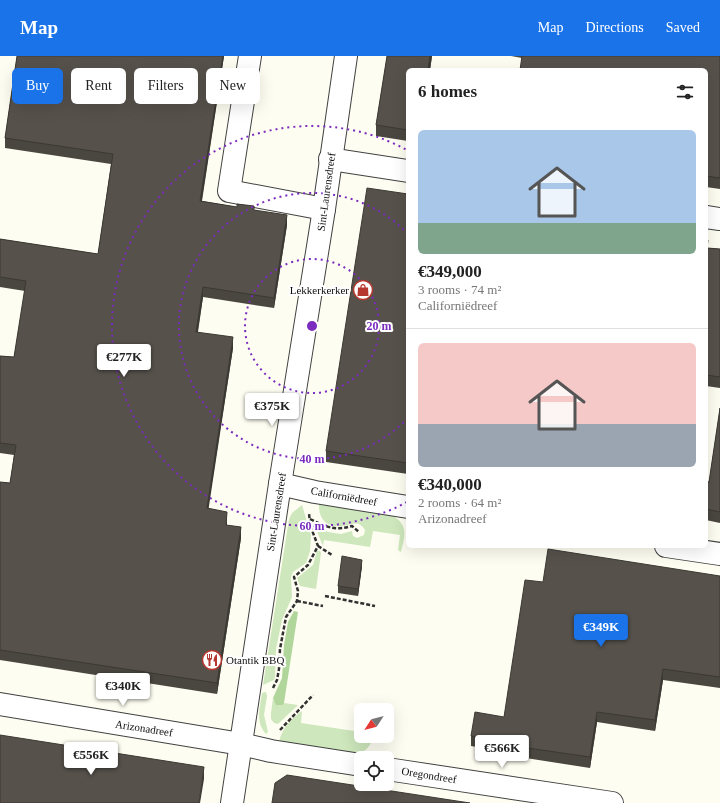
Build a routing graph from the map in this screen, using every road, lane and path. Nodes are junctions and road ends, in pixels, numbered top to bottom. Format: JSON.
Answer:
{"nodes":[{"id":1,"x":250,"y":56,"type":"edge"},
{"id":2,"x":346,"y":56,"type":"edge"},
{"id":3,"x":330,"y":159,"type":"junction"},
{"id":4,"x":406,"y":171,"type":"edge"},
{"id":5,"x":324,"y":208,"type":"junction"},
{"id":6,"x":708,"y":217,"type":"edge"},
{"id":7,"x":720,"y":219,"type":"edge"},
{"id":8,"x":280,"y":484,"type":"junction"},
{"id":9,"x":315,"y":492,"type":"junction"},
{"id":10,"x":406,"y":507,"type":"edge"},
{"id":11,"x":309,"y":519,"type":"junction"},
{"id":12,"x":359,"y":532,"type":"dead end"},
{"id":13,"x":318,"y":546,"type":"junction"},
{"id":14,"x":680,"y":548,"type":"edge"},
{"id":15,"x":720,"y":554,"type":"edge"},
{"id":16,"x":332,"y":555,"type":"dead end"},
{"id":17,"x":324,"y":596,"type":"dead end"},
{"id":18,"x":297,"y":601,"type":"junction"},
{"id":19,"x":323,"y":606,"type":"dead end"},
{"id":20,"x":375,"y":606,"type":"dead end"},
{"id":21,"x":271,"y":692,"type":"dead end"},
{"id":22,"x":312,"y":695,"type":"dead end"},
{"id":23,"x":0,"y":704,"type":"edge"},
{"id":24,"x":241,"y":744,"type":"junction"},
{"id":25,"x":271,"y":751,"type":"junction"},
{"id":26,"x":354,"y":764,"type":"edge"},
{"id":27,"x":394,"y":770,"type":"edge"},
{"id":28,"x":232,"y":803,"type":"edge"},
{"id":29,"x":612,"y":803,"type":"edge"}],
"edges":[{"from":1,"to":5,"type":"street"},
{"from":2,"to":3,"type":"street","name":"Sint-Laurensdreef"},
{"from":3,"to":4,"type":"street"},
{"from":3,"to":5,"type":"street","name":"Sint-Laurensdreef"},
{"from":5,"to":8,"type":"street","name":"Sint-Laurensdreef"},
{"from":6,"to":7,"type":"street"},
{"from":8,"to":9,"type":"street","name":"Californiëdreef"},
{"from":8,"to":24,"type":"street","name":"Sint-Laurensdreef"},
{"from":9,"to":10,"type":"street","name":"Californiëdreef"},
{"from":9,"to":11,"type":"path"},
{"from":11,"to":12,"type":"path"},
{"from":11,"to":13,"type":"path"},
{"from":13,"to":16,"type":"path"},
{"from":13,"to":18,"type":"path"},
{"from":14,"to":15,"type":"street"},
{"from":17,"to":20,"type":"path"},
{"from":18,"to":19,"type":"path"},
{"from":18,"to":21,"type":"path"},
{"from":22,"to":25,"type":"path"},
{"from":23,"to":24,"type":"street","name":"Arizonadreef"},
{"from":24,"to":25,"type":"street"},
{"from":24,"to":28,"type":"street","name":"Sint-Laurensdreef"},
{"from":25,"to":26,"type":"street"},
{"from":27,"to":29,"type":"street","name":"Oregondreef"}]}
